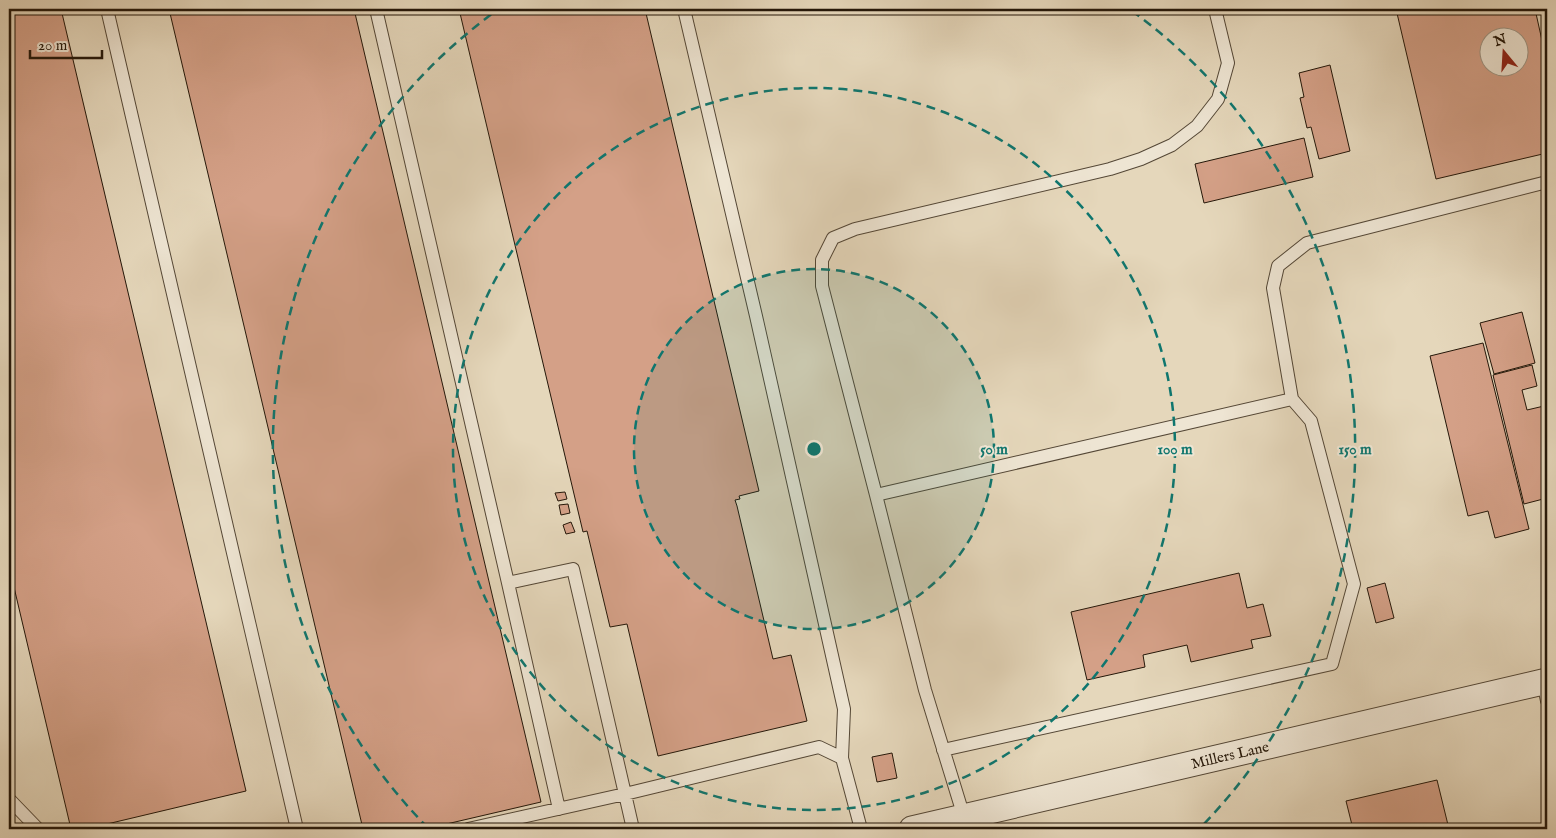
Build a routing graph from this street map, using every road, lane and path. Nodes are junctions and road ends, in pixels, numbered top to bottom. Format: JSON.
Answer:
{"nodes":[{"id":1,"x":107,"y":9,"type":"edge"},
{"id":2,"x":376,"y":9,"type":"edge"},
{"id":3,"x":684,"y":9,"type":"edge"},
{"id":4,"x":1215,"y":9,"type":"edge"},
{"id":5,"x":1547,"y":182,"type":"edge"},
{"id":6,"x":1292,"y":399,"type":"junction"},
{"id":7,"x":876,"y":495,"type":"junction"},
{"id":8,"x":508,"y":583,"type":"junction"},
{"id":9,"x":1546,"y":688,"type":"edge"},
{"id":10,"x":943,"y":750,"type":"junction"},
{"id":11,"x":842,"y":758,"type":"junction"},
{"id":12,"x":625,"y":794,"type":"junction"},
{"id":13,"x":9,"y":799,"type":"edge"},
{"id":14,"x":559,"y":809,"type":"junction"},
{"id":15,"x":964,"y":817,"type":"junction"},
{"id":16,"x":38,"y":829,"type":"edge"},
{"id":17,"x":297,"y":829,"type":"edge"},
{"id":18,"x":468,"y":829,"type":"edge"},
{"id":19,"x":633,"y":829,"type":"edge"},
{"id":20,"x":861,"y":829,"type":"edge"},
{"id":21,"x":912,"y":829,"type":"edge"}],
"edges":[{"from":1,"to":17,"type":"lane"},
{"from":2,"to":8,"type":"lane"},
{"from":3,"to":11,"type":"lane"},
{"from":4,"to":7,"type":"lane"},
{"from":5,"to":6,"type":"lane"},
{"from":6,"to":7,"type":"lane"},
{"from":6,"to":10,"type":"lane"},
{"from":7,"to":10,"type":"lane"},
{"from":8,"to":12,"type":"lane"},
{"from":8,"to":14,"type":"lane"},
{"from":9,"to":15,"type":"street","name":"Millers Lane"},
{"from":10,"to":15,"type":"lane"},
{"from":11,"to":12,"type":"lane"},
{"from":11,"to":20,"type":"lane"},
{"from":12,"to":14,"type":"lane"},
{"from":12,"to":19,"type":"lane"},
{"from":13,"to":16,"type":"lane"},
{"from":14,"to":18,"type":"lane"},
{"from":15,"to":21,"type":"street","name":"Millers Lane"}]}
